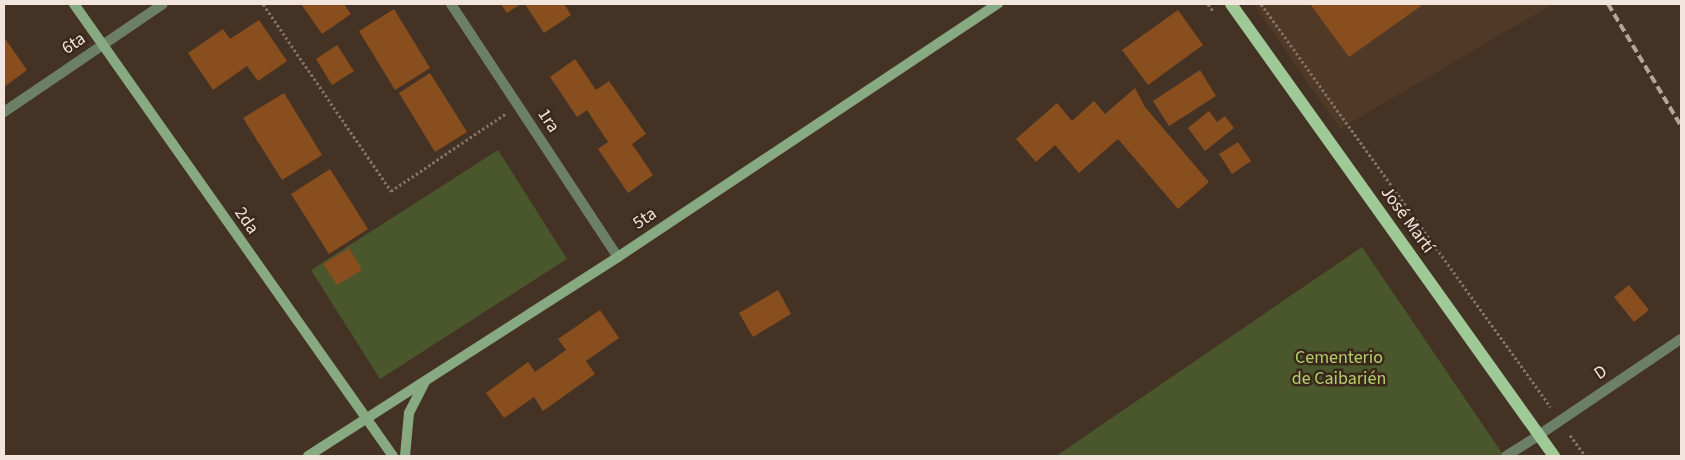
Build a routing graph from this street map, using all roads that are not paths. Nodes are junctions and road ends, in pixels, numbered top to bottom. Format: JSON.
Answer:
{"nodes":[{"id":1,"x":74,"y":4,"type":"edge"},
{"id":2,"x":163,"y":4,"type":"edge"},
{"id":3,"x":451,"y":4,"type":"edge"},
{"id":4,"x":998,"y":4,"type":"edge"},
{"id":5,"x":1231,"y":4,"type":"edge"},
{"id":6,"x":102,"y":45,"type":"junction"},
{"id":7,"x":4,"y":112,"type":"edge"},
{"id":8,"x":618,"y":257,"type":"junction"},
{"id":9,"x":1681,"y":339,"type":"edge"},
{"id":10,"x":426,"y":380,"type":"junction"},
{"id":11,"x":366,"y":418,"type":"junction"},
{"id":12,"x":1539,"y":435,"type":"junction"},
{"id":13,"x":308,"y":456,"type":"edge"},
{"id":14,"x":393,"y":456,"type":"edge"},
{"id":15,"x":406,"y":456,"type":"edge"},
{"id":16,"x":1506,"y":456,"type":"edge"},
{"id":17,"x":1554,"y":456,"type":"edge"}],
"edges":[{"from":1,"to":6,"type":"street","name":"2da"},
{"from":2,"to":6,"type":"street","name":"6ta"},
{"from":3,"to":8,"type":"street","name":"1ra"},
{"from":4,"to":8,"type":"street","name":"5ta"},
{"from":5,"to":12,"type":"main road","name":"José Martí"},
{"from":6,"to":7,"type":"street","name":"6ta"},
{"from":6,"to":11,"type":"street","name":"2da"},
{"from":8,"to":10,"type":"street","name":"5ta"},
{"from":9,"to":12,"type":"street","name":"D"},
{"from":10,"to":11,"type":"street","name":"5ta"},
{"from":10,"to":15,"type":"street"},
{"from":11,"to":13,"type":"street","name":"5ta"},
{"from":11,"to":14,"type":"street","name":"2da"},
{"from":12,"to":16,"type":"street","name":"D"},
{"from":12,"to":17,"type":"main road","name":"José Martí"}]}
